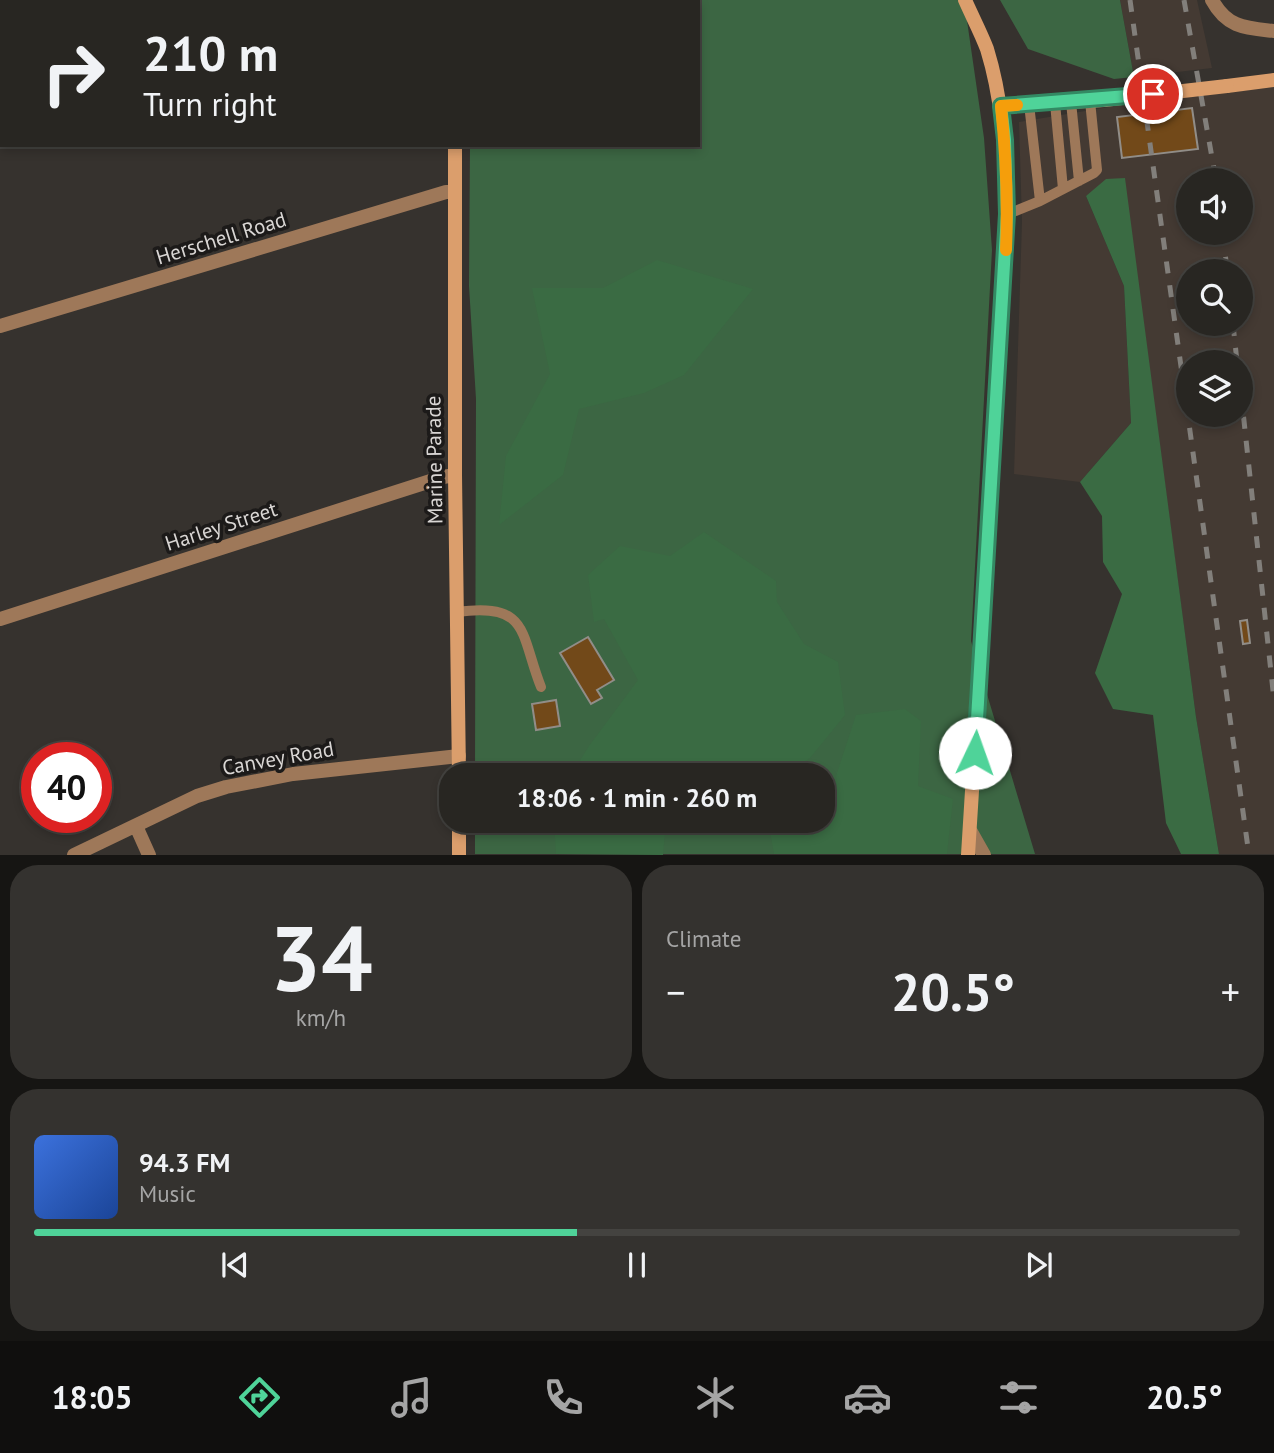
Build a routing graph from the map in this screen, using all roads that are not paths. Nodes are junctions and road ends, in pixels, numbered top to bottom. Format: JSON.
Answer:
{"nodes":[{"id":1,"x":965,"y":0,"type":"edge"},
{"id":2,"x":1212,"y":0,"type":"edge"},
{"id":3,"x":1274,"y":31,"type":"edge"},
{"id":4,"x":1274,"y":80,"type":"edge"},
{"id":5,"x":1097,"y":100,"type":"junction"},
{"id":6,"x":1071,"y":102,"type":"junction"},
{"id":7,"x":1055,"y":103,"type":"junction"},
{"id":8,"x":1029,"y":104,"type":"junction"},
{"id":9,"x":1001,"y":106,"type":"junction"},
{"id":10,"x":456,"y":147,"type":"edge"},
{"id":11,"x":1079,"y":181,"type":"junction"},
{"id":12,"x":1063,"y":189,"type":"junction"},
{"id":13,"x":455,"y":192,"type":"junction"},
{"id":14,"x":1040,"y":201,"type":"junction"},
{"id":15,"x":1007,"y":214,"type":"junction"},
{"id":16,"x":0,"y":326,"type":"edge"},
{"id":17,"x":455,"y":475,"type":"junction"},
{"id":18,"x":457,"y":612,"type":"junction"},
{"id":19,"x":0,"y":619,"type":"edge"},
{"id":20,"x":541,"y":687,"type":"dead end"},
{"id":21,"x":459,"y":756,"type":"junction"},
{"id":22,"x":459,"y":763,"type":"edge"},
{"id":23,"x":136,"y":826,"type":"junction"},
{"id":24,"x":971,"y":832,"type":"junction"},
{"id":25,"x":459,"y":833,"type":"edge"},
{"id":26,"x":74,"y":855,"type":"edge"},
{"id":27,"x":149,"y":855,"type":"edge"},
{"id":28,"x":459,"y":855,"type":"edge"},
{"id":29,"x":968,"y":855,"type":"edge"},
{"id":30,"x":984,"y":855,"type":"edge"}],
"edges":[{"from":1,"to":9,"type":"street"},
{"from":2,"to":3,"type":"street"},
{"from":4,"to":5,"type":"street","bridge":true},
{"from":5,"to":6,"type":"street"},
{"from":5,"to":11,"type":"lane"},
{"from":6,"to":7,"type":"street"},
{"from":6,"to":11,"type":"lane"},
{"from":7,"to":8,"type":"street"},
{"from":7,"to":12,"type":"lane"},
{"from":8,"to":9,"type":"street"},
{"from":8,"to":14,"type":"lane"},
{"from":9,"to":15,"type":"street"},
{"from":10,"to":13,"type":"street","name":"Marine Parade"},
{"from":11,"to":12,"type":"lane"},
{"from":12,"to":14,"type":"lane"},
{"from":13,"to":16,"type":"street","name":"Herschell Road"},
{"from":13,"to":17,"type":"street","name":"Marine Parade"},
{"from":14,"to":15,"type":"lane"},
{"from":15,"to":24,"type":"street"},
{"from":17,"to":18,"type":"street","name":"Marine Parade"},
{"from":17,"to":19,"type":"street","name":"Harley Street"},
{"from":18,"to":20,"type":"lane"},
{"from":18,"to":21,"type":"street","name":"Marine Parade"},
{"from":21,"to":22,"type":"street","name":"Marine Parade"},
{"from":21,"to":23,"type":"street","name":"Canvey Road"},
{"from":23,"to":26,"type":"street","name":"Canvey Road"},
{"from":23,"to":27,"type":"street"},
{"from":24,"to":29,"type":"street"},
{"from":24,"to":30,"type":"street"},
{"from":25,"to":28,"type":"street"}]}
